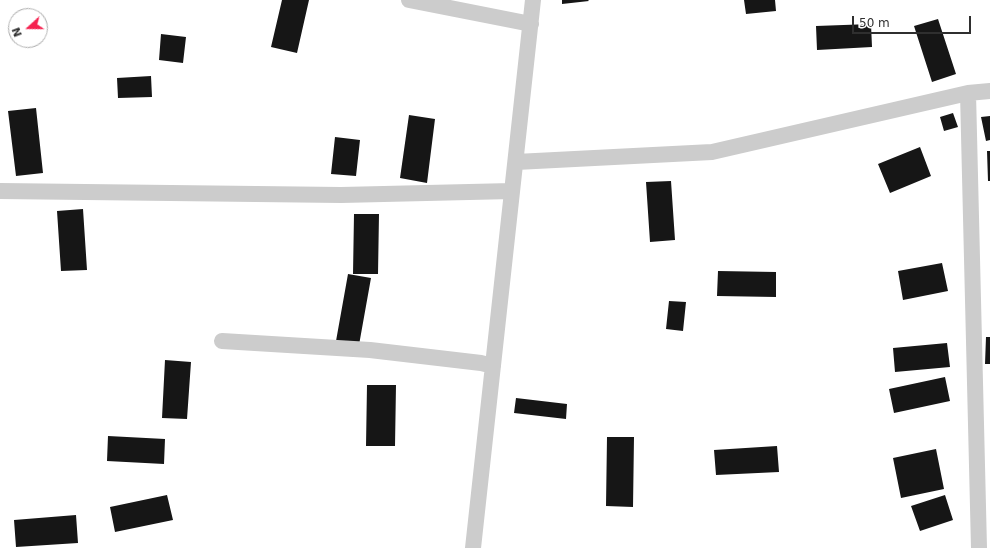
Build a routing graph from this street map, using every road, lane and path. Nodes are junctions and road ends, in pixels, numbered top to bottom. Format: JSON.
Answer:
{"nodes":[{"id":1,"x":409,"y":0,"type":"edge"},
{"id":2,"x":533,"y":0,"type":"edge"},
{"id":3,"x":531,"y":24,"type":"junction"},
{"id":4,"x":990,"y":91,"type":"edge"},
{"id":5,"x":968,"y":93,"type":"junction"},
{"id":6,"x":516,"y":162,"type":"junction"},
{"id":7,"x":0,"y":191,"type":"edge"},
{"id":8,"x":512,"y":191,"type":"junction"},
{"id":9,"x":222,"y":341,"type":"dead end"},
{"id":10,"x":493,"y":366,"type":"junction"},
{"id":11,"x":473,"y":548,"type":"edge"},
{"id":12,"x":979,"y":548,"type":"edge"}],
"edges":[{"from":1,"to":3,"type":"street"},
{"from":2,"to":3,"type":"street"},
{"from":3,"to":6,"type":"street"},
{"from":4,"to":5,"type":"street"},
{"from":5,"to":6,"type":"street"},
{"from":5,"to":12,"type":"street"},
{"from":6,"to":8,"type":"street"},
{"from":7,"to":8,"type":"street"},
{"from":8,"to":10,"type":"street"},
{"from":9,"to":10,"type":"street"},
{"from":10,"to":11,"type":"street"}]}
